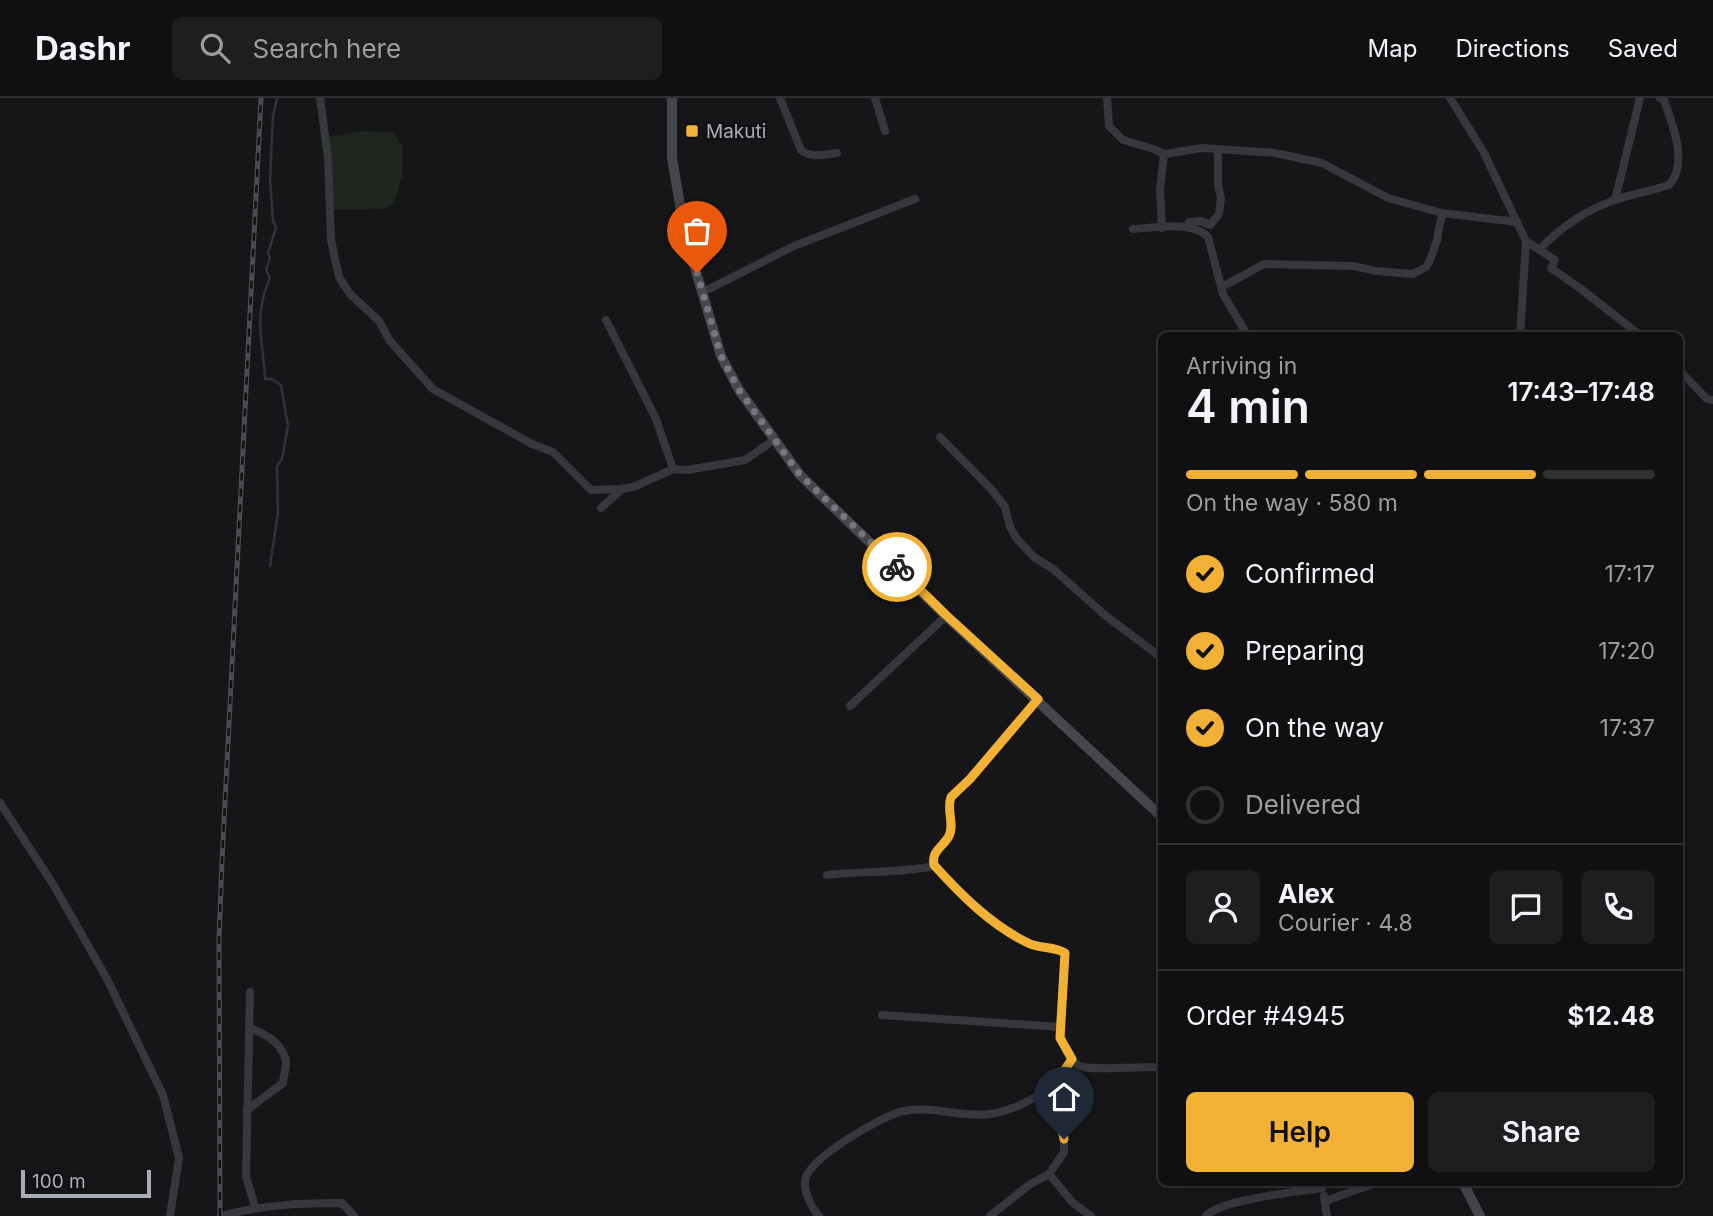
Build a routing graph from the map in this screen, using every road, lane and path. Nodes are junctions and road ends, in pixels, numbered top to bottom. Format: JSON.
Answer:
{"nodes":[{"id":1,"x":320,"y":98,"type":"edge"},
{"id":2,"x":672,"y":98,"type":"edge"},
{"id":3,"x":780,"y":98,"type":"edge"},
{"id":4,"x":875,"y":98,"type":"edge"},
{"id":5,"x":1107,"y":98,"type":"edge"},
{"id":6,"x":1450,"y":98,"type":"edge"},
{"id":7,"x":1640,"y":98,"type":"edge"},
{"id":8,"x":1660,"y":98,"type":"edge"},
{"id":9,"x":885,"y":131,"type":"dead end"},
{"id":10,"x":1218,"y":150,"type":"junction"},
{"id":11,"x":837,"y":153,"type":"dead end"},
{"id":12,"x":1164,"y":154,"type":"junction"},
{"id":13,"x":915,"y":199,"type":"dead end"},
{"id":14,"x":1615,"y":200,"type":"junction"},
{"id":15,"x":1442,"y":213,"type":"junction"},
{"id":16,"x":1189,"y":222,"type":"dead end"},
{"id":17,"x":1517,"y":222,"type":"junction"},
{"id":18,"x":1162,"y":228,"type":"junction"},
{"id":19,"x":1133,"y":229,"type":"dead end"},
{"id":20,"x":1526,"y":241,"type":"junction"},
{"id":21,"x":1540,"y":249,"type":"junction"},
{"id":22,"x":1222,"y":287,"type":"junction"},
{"id":23,"x":703,"y":292,"type":"junction"},
{"id":24,"x":606,"y":320,"type":"dead end"},
{"id":25,"x":1246,"y":332,"type":"edge"},
{"id":26,"x":1520,"y":332,"type":"edge"},
{"id":27,"x":1636,"y":332,"type":"edge"},
{"id":28,"x":1683,"y":374,"type":"edge"},
{"id":29,"x":1713,"y":400,"type":"edge"},
{"id":30,"x":940,"y":437,"type":"dead end"},
{"id":31,"x":774,"y":440,"type":"junction"},
{"id":32,"x":673,"y":469,"type":"junction"},
{"id":33,"x":622,"y":489,"type":"junction"},
{"id":34,"x":601,"y":508,"type":"dead end"},
{"id":35,"x":946,"y":615,"type":"junction"},
{"id":36,"x":1158,"y":655,"type":"edge"},
{"id":37,"x":1038,"y":699,"type":"junction"},
{"id":38,"x":850,"y":706,"type":"dead end"},
{"id":39,"x":0,"y":803,"type":"edge"},
{"id":40,"x":1158,"y":813,"type":"edge"},
{"id":41,"x":935,"y":866,"type":"junction"},
{"id":42,"x":827,"y":875,"type":"dead end"},
{"id":43,"x":250,"y":992,"type":"dead end"},
{"id":44,"x":882,"y":1015,"type":"dead end"},
{"id":45,"x":1060,"y":1027,"type":"junction"},
{"id":46,"x":249,"y":1028,"type":"junction"},
{"id":47,"x":1072,"y":1059,"type":"junction"},
{"id":48,"x":1158,"y":1067,"type":"edge"},
{"id":49,"x":1053,"y":1087,"type":"junction"},
{"id":50,"x":247,"y":1110,"type":"junction"},
{"id":51,"x":1049,"y":1174,"type":"junction"},
{"id":52,"x":1317,"y":1186,"type":"edge"},
{"id":53,"x":1322,"y":1186,"type":"edge"},
{"id":54,"x":1368,"y":1186,"type":"edge"},
{"id":55,"x":1465,"y":1186,"type":"edge"},
{"id":56,"x":1325,"y":1201,"type":"junction"},
{"id":57,"x":254,"y":1207,"type":"junction"},
{"id":58,"x":170,"y":1216,"type":"edge"},
{"id":59,"x":221,"y":1216,"type":"edge"},
{"id":60,"x":354,"y":1216,"type":"edge"},
{"id":61,"x":819,"y":1216,"type":"edge"},
{"id":62,"x":990,"y":1216,"type":"edge"},
{"id":63,"x":1091,"y":1216,"type":"edge"},
{"id":64,"x":1206,"y":1216,"type":"edge"},
{"id":65,"x":1327,"y":1216,"type":"edge"},
{"id":66,"x":1480,"y":1216,"type":"edge"}],
"edges":[{"from":1,"to":33,"type":"street"},
{"from":2,"to":23,"type":"street"},
{"from":3,"to":11,"type":"street"},
{"from":4,"to":9,"type":"street"},
{"from":5,"to":12,"type":"street"},
{"from":6,"to":17,"type":"street"},
{"from":7,"to":14,"type":"street"},
{"from":8,"to":14,"type":"street"},
{"from":10,"to":12,"type":"street"},
{"from":10,"to":15,"type":"street"},
{"from":10,"to":16,"type":"street"},
{"from":12,"to":18,"type":"street"},
{"from":13,"to":23,"type":"street"},
{"from":14,"to":21,"type":"street"},
{"from":15,"to":17,"type":"street"},
{"from":15,"to":22,"type":"street"},
{"from":17,"to":20,"type":"street"},
{"from":18,"to":19,"type":"street"},
{"from":18,"to":22,"type":"street"},
{"from":20,"to":21,"type":"street"},
{"from":20,"to":26,"type":"street"},
{"from":21,"to":27,"type":"street"},
{"from":22,"to":25,"type":"street"},
{"from":23,"to":31,"type":"street"},
{"from":24,"to":32,"type":"street"},
{"from":28,"to":29,"type":"street"},
{"from":30,"to":36,"type":"street"},
{"from":31,"to":32,"type":"street"},
{"from":31,"to":35,"type":"street"},
{"from":32,"to":33,"type":"street"},
{"from":33,"to":34,"type":"street"},
{"from":35,"to":37,"type":"street"},
{"from":35,"to":38,"type":"street"},
{"from":37,"to":40,"type":"street"},
{"from":37,"to":41,"type":"street"},
{"from":39,"to":58,"type":"street"},
{"from":41,"to":42,"type":"street"},
{"from":41,"to":45,"type":"street"},
{"from":43,"to":46,"type":"street"},
{"from":44,"to":45,"type":"street"},
{"from":45,"to":47,"type":"street"},
{"from":46,"to":50,"type":"street"},
{"from":46,"to":50,"type":"street"},
{"from":47,"to":48,"type":"street"},
{"from":47,"to":49,"type":"street"},
{"from":49,"to":51,"type":"street"},
{"from":49,"to":61,"type":"street"},
{"from":50,"to":57,"type":"street"},
{"from":51,"to":62,"type":"street"},
{"from":51,"to":63,"type":"street"},
{"from":52,"to":64,"type":"street"},
{"from":53,"to":56,"type":"street"},
{"from":54,"to":56,"type":"street"},
{"from":55,"to":66,"type":"street"},
{"from":56,"to":65,"type":"street"},
{"from":57,"to":59,"type":"street"},
{"from":57,"to":60,"type":"street"}]}
